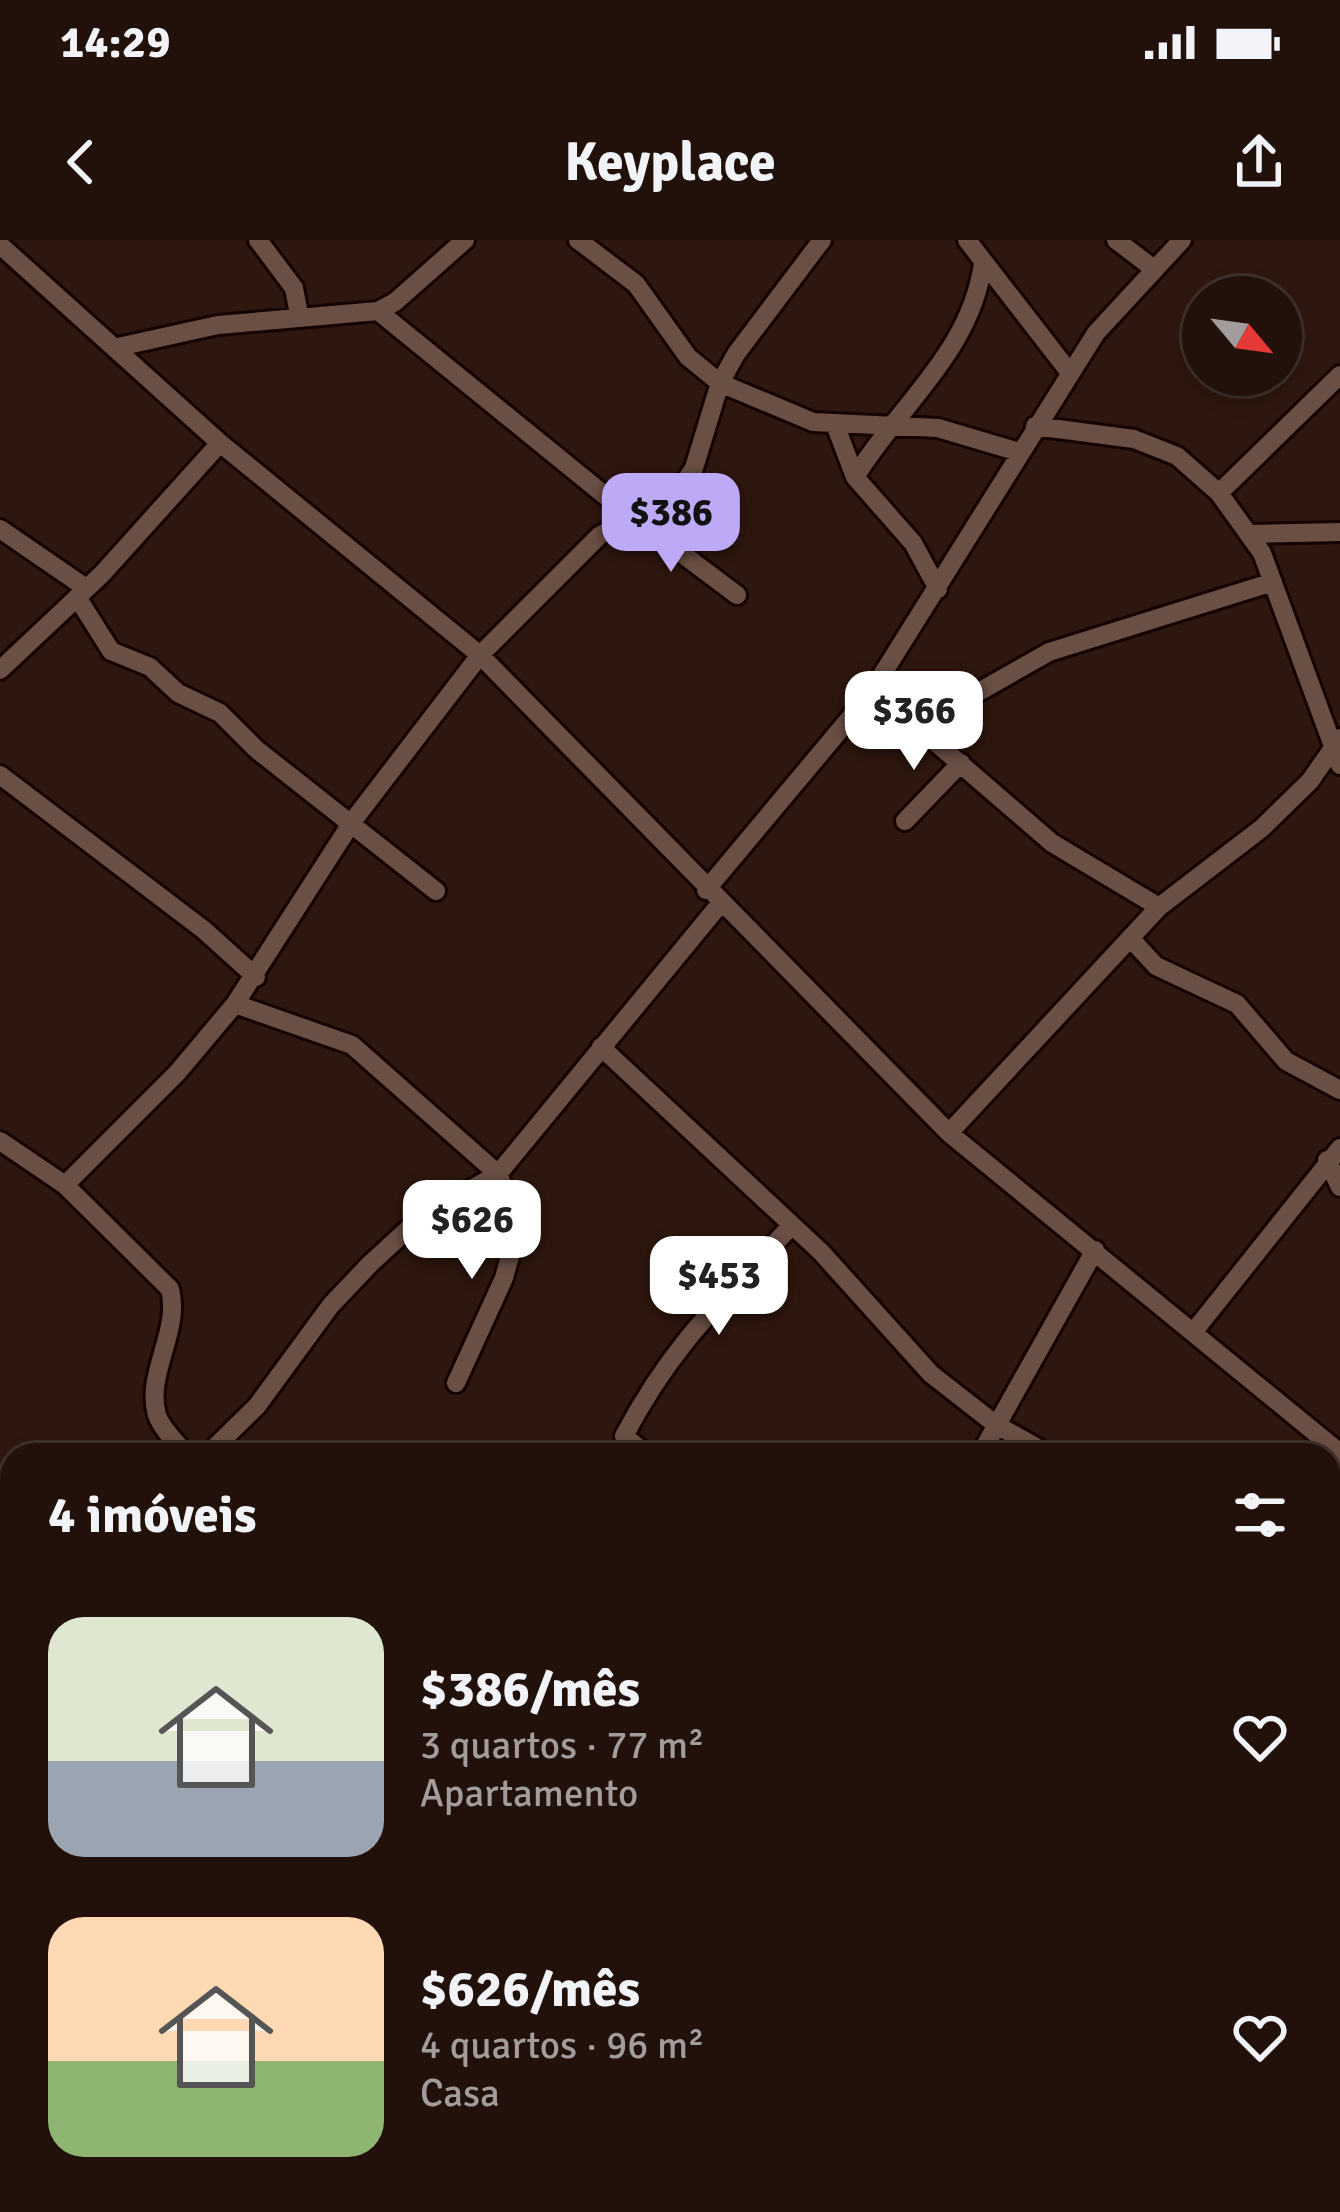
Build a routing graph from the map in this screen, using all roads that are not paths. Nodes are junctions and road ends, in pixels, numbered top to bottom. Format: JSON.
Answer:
{"nodes":[{"id":1,"x":258,"y":240,"type":"edge"},
{"id":2,"x":465,"y":240,"type":"edge"},
{"id":3,"x":578,"y":240,"type":"edge"},
{"id":4,"x":822,"y":240,"type":"edge"},
{"id":5,"x":967,"y":240,"type":"edge"},
{"id":6,"x":1115,"y":240,"type":"edge"},
{"id":7,"x":1182,"y":240,"type":"edge"},
{"id":8,"x":0,"y":244,"type":"edge"},
{"id":9,"x":983,"y":262,"type":"junction"},
{"id":10,"x":1154,"y":269,"type":"junction"},
{"id":11,"x":378,"y":310,"type":"junction"},
{"id":12,"x":298,"y":315,"type":"junction"},
{"id":13,"x":118,"y":347,"type":"junction"},
{"id":14,"x":1070,"y":373,"type":"junction"},
{"id":15,"x":1340,"y":375,"type":"edge"},
{"id":16,"x":720,"y":383,"type":"junction"},
{"id":17,"x":1035,"y":426,"type":"junction"},
{"id":18,"x":836,"y":427,"type":"junction"},
{"id":19,"x":886,"y":427,"type":"junction"},
{"id":20,"x":220,"y":442,"type":"junction"},
{"id":21,"x":1019,"y":452,"type":"junction"},
{"id":22,"x":854,"y":477,"type":"junction"},
{"id":23,"x":1219,"y":493,"type":"junction"},
{"id":24,"x":634,"y":517,"type":"junction"},
{"id":25,"x":0,"y":529,"type":"edge"},
{"id":26,"x":1340,"y":532,"type":"edge"},
{"id":27,"x":1252,"y":534,"type":"junction"},
{"id":28,"x":1273,"y":582,"type":"junction"},
{"id":29,"x":938,"y":590,"type":"junction"},
{"id":30,"x":81,"y":593,"type":"junction"},
{"id":31,"x":736,"y":595,"type":"dead end"},
{"id":32,"x":480,"y":655,"type":"junction"},
{"id":33,"x":0,"y":670,"type":"edge"},
{"id":34,"x":870,"y":694,"type":"junction"},
{"id":35,"x":898,"y":710,"type":"junction"},
{"id":36,"x":1338,"y":750,"type":"edge"},
{"id":37,"x":961,"y":763,"type":"junction"},
{"id":38,"x":0,"y":775,"type":"edge"},
{"id":39,"x":905,"y":821,"type":"dead end"},
{"id":40,"x":352,"y":822,"type":"junction"},
{"id":41,"x":436,"y":891,"type":"dead end"},
{"id":42,"x":713,"y":897,"type":"junction"},
{"id":43,"x":1159,"y":908,"type":"junction"},
{"id":44,"x":1131,"y":939,"type":"junction"},
{"id":45,"x":256,"y":977,"type":"junction"},
{"id":46,"x":235,"y":1004,"type":"junction"},
{"id":47,"x":601,"y":1047,"type":"junction"},
{"id":48,"x":1340,"y":1090,"type":"edge"},
{"id":49,"x":949,"y":1133,"type":"junction"},
{"id":50,"x":0,"y":1141,"type":"edge"},
{"id":51,"x":1334,"y":1154,"type":"edge"},
{"id":52,"x":498,"y":1174,"type":"junction"},
{"id":53,"x":64,"y":1185,"type":"junction"},
{"id":54,"x":1340,"y":1187,"type":"edge"},
{"id":55,"x":792,"y":1225,"type":"junction"},
{"id":56,"x":1095,"y":1250,"type":"junction"},
{"id":57,"x":1195,"y":1330,"type":"junction"},
{"id":58,"x":456,"y":1383,"type":"dead end"},
{"id":59,"x":995,"y":1424,"type":"junction"},
{"id":60,"x":178,"y":1443,"type":"edge"},
{"id":61,"x":220,"y":1443,"type":"edge"},
{"id":62,"x":632,"y":1443,"type":"edge"},
{"id":63,"x":986,"y":1443,"type":"edge"},
{"id":64,"x":1029,"y":1443,"type":"edge"},
{"id":65,"x":1322,"y":1443,"type":"edge"}],
"edges":[{"from":1,"to":12,"type":"street"},
{"from":2,"to":11,"type":"street"},
{"from":3,"to":16,"type":"street"},
{"from":4,"to":16,"type":"street"},
{"from":5,"to":9,"type":"street"},
{"from":6,"to":10,"type":"street"},
{"from":7,"to":10,"type":"street"},
{"from":8,"to":13,"type":"street"},
{"from":9,"to":14,"type":"street"},
{"from":9,"to":19,"type":"street"},
{"from":10,"to":14,"type":"street"},
{"from":11,"to":12,"type":"street"},
{"from":11,"to":24,"type":"street"},
{"from":12,"to":13,"type":"street"},
{"from":13,"to":20,"type":"street"},
{"from":14,"to":17,"type":"street"},
{"from":15,"to":23,"type":"street"},
{"from":16,"to":18,"type":"street"},
{"from":16,"to":24,"type":"street"},
{"from":17,"to":21,"type":"street"},
{"from":17,"to":23,"type":"street"},
{"from":18,"to":19,"type":"street"},
{"from":18,"to":22,"type":"street"},
{"from":19,"to":21,"type":"street"},
{"from":19,"to":22,"type":"street"},
{"from":20,"to":30,"type":"street"},
{"from":20,"to":32,"type":"street"},
{"from":21,"to":29,"type":"street"},
{"from":22,"to":29,"type":"street"},
{"from":23,"to":27,"type":"street"},
{"from":24,"to":31,"type":"street"},
{"from":24,"to":32,"type":"street"},
{"from":25,"to":30,"type":"street"},
{"from":26,"to":27,"type":"street"},
{"from":27,"to":28,"type":"street"},
{"from":28,"to":35,"type":"street"},
{"from":28,"to":36,"type":"street"},
{"from":29,"to":34,"type":"street"},
{"from":30,"to":33,"type":"street"},
{"from":30,"to":40,"type":"street"},
{"from":32,"to":40,"type":"street"},
{"from":32,"to":42,"type":"street"},
{"from":34,"to":35,"type":"street"},
{"from":34,"to":42,"type":"street"},
{"from":35,"to":37,"type":"street"},
{"from":36,"to":43,"type":"street"},
{"from":37,"to":39,"type":"street"},
{"from":37,"to":43,"type":"street"},
{"from":38,"to":45,"type":"street"},
{"from":40,"to":41,"type":"street"},
{"from":40,"to":45,"type":"street"},
{"from":42,"to":47,"type":"street"},
{"from":42,"to":49,"type":"street"},
{"from":43,"to":44,"type":"street"},
{"from":44,"to":48,"type":"street"},
{"from":44,"to":49,"type":"street"},
{"from":45,"to":46,"type":"street"},
{"from":46,"to":52,"type":"street"},
{"from":46,"to":53,"type":"street"},
{"from":47,"to":52,"type":"street"},
{"from":47,"to":55,"type":"street"},
{"from":49,"to":56,"type":"street"},
{"from":50,"to":53,"type":"street"},
{"from":51,"to":54,"type":"street"},
{"from":51,"to":57,"type":"street"},
{"from":52,"to":58,"type":"street"},
{"from":52,"to":61,"type":"street"},
{"from":53,"to":60,"type":"street"},
{"from":55,"to":59,"type":"street"},
{"from":55,"to":62,"type":"street"},
{"from":56,"to":57,"type":"street"},
{"from":56,"to":59,"type":"street"},
{"from":57,"to":65,"type":"street"},
{"from":59,"to":63,"type":"street"},
{"from":59,"to":64,"type":"street"}]}
